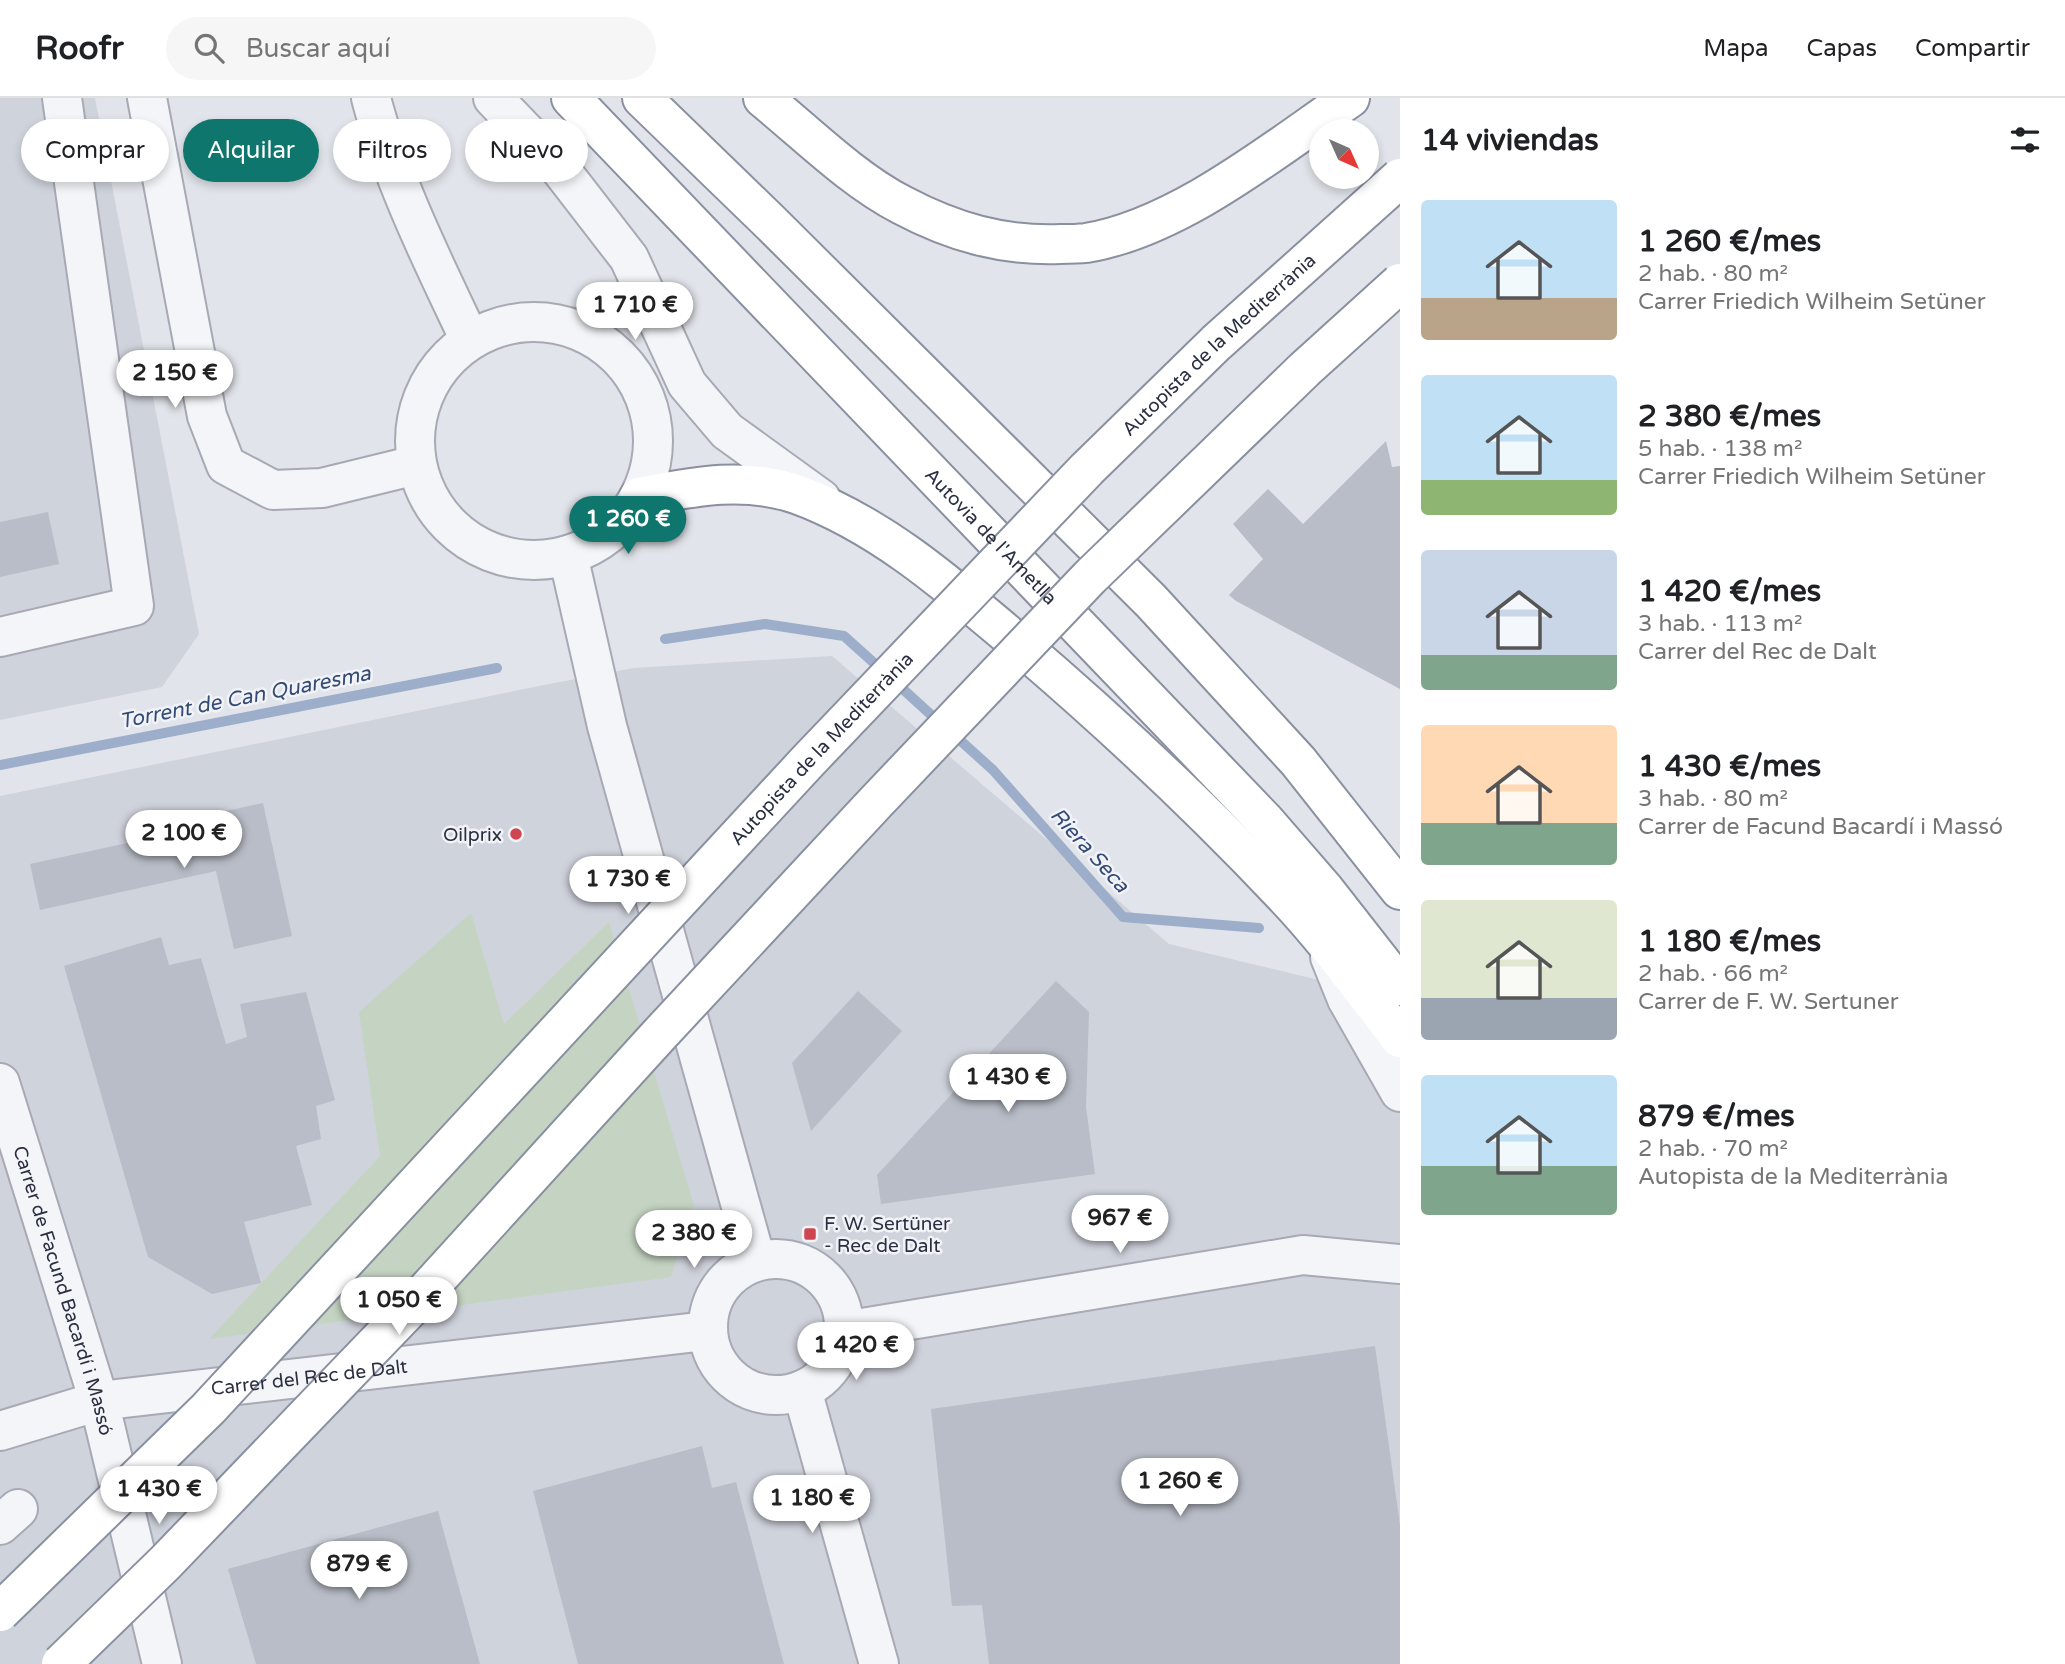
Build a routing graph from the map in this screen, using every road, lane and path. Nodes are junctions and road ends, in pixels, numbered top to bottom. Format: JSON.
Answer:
{"nodes":[{"id":1,"x":62,"y":98,"type":"edge"},
{"id":2,"x":147,"y":98,"type":"edge"},
{"id":3,"x":371,"y":98,"type":"edge"},
{"id":4,"x":493,"y":98,"type":"edge"},
{"id":5,"x":571,"y":98,"type":"edge"},
{"id":6,"x":642,"y":98,"type":"edge"},
{"id":7,"x":763,"y":98,"type":"edge"},
{"id":8,"x":1350,"y":98,"type":"edge"},
{"id":9,"x":1400,"y":178,"type":"edge"},
{"id":10,"x":1400,"y":283,"type":"edge"},
{"id":11,"x":470,"y":340,"type":"junction"},
{"id":12,"x":416,"y":466,"type":"junction"},
{"id":13,"x":639,"y":497,"type":"junction"},
{"id":14,"x":841,"y":513,"type":"junction"},
{"id":15,"x":568,"y":555,"type":"junction"},
{"id":16,"x":0,"y":637,"type":"edge"},
{"id":17,"x":1400,"y":890,"type":"edge"},
{"id":18,"x":1323,"y":939,"type":"junction"},
{"id":19,"x":1400,"y":986,"type":"edge"},
{"id":20,"x":1400,"y":1038,"type":"edge"},
{"id":21,"x":0,"y":1083,"type":"edge"},
{"id":22,"x":1400,"y":1092,"type":"edge"},
{"id":23,"x":755,"y":1259,"type":"junction"},
{"id":24,"x":1400,"y":1264,"type":"edge"},
{"id":25,"x":706,"y":1331,"type":"junction"},
{"id":26,"x":844,"y":1331,"type":"junction"},
{"id":27,"x":802,"y":1390,"type":"junction"},
{"id":28,"x":99,"y":1401,"type":"junction"},
{"id":29,"x":0,"y":1431,"type":"edge"},
{"id":30,"x":0,"y":1612,"type":"edge"},
{"id":31,"x":161,"y":1663,"type":"edge"},
{"id":32,"x":61,"y":1664,"type":"edge"},
{"id":33,"x":879,"y":1664,"type":"edge"}],
"edges":[{"from":1,"to":16,"type":"street"},
{"from":2,"to":12,"type":"street"},
{"from":3,"to":11,"type":"street"},
{"from":4,"to":14,"type":"street"},
{"from":5,"to":19,"type":"highway","name":"Autovia de l'Ametlla"},
{"from":6,"to":17,"type":"highway"},
{"from":7,"to":8,"type":"highway"},
{"from":9,"to":30,"type":"highway","name":"Autopista de la Mediterrània","bridge":true},
{"from":10,"to":32,"type":"highway","bridge":true},
{"from":11,"to":12,"type":"street"},
{"from":11,"to":13,"type":"street"},
{"from":12,"to":15,"type":"street"},
{"from":13,"to":14,"type":"highway"},
{"from":13,"to":15,"type":"street"},
{"from":14,"to":18,"type":"highway"},
{"from":15,"to":23,"type":"street"},
{"from":18,"to":20,"type":"highway"},
{"from":18,"to":22,"type":"street"},
{"from":21,"to":28,"type":"street","name":"Carrer de Facund Bacardí i Massó"},
{"from":23,"to":25,"type":"street"},
{"from":23,"to":26,"type":"street"},
{"from":24,"to":26,"type":"street"},
{"from":25,"to":27,"type":"street"},
{"from":25,"to":28,"type":"street","name":"Carrer del Rec de Dalt"},
{"from":26,"to":27,"type":"street"},
{"from":27,"to":33,"type":"street"},
{"from":28,"to":29,"type":"street","name":"Carrer del Rec de Dalt"},
{"from":28,"to":31,"type":"street","name":"Carrer de Facund Bacardí i Massó"}]}
